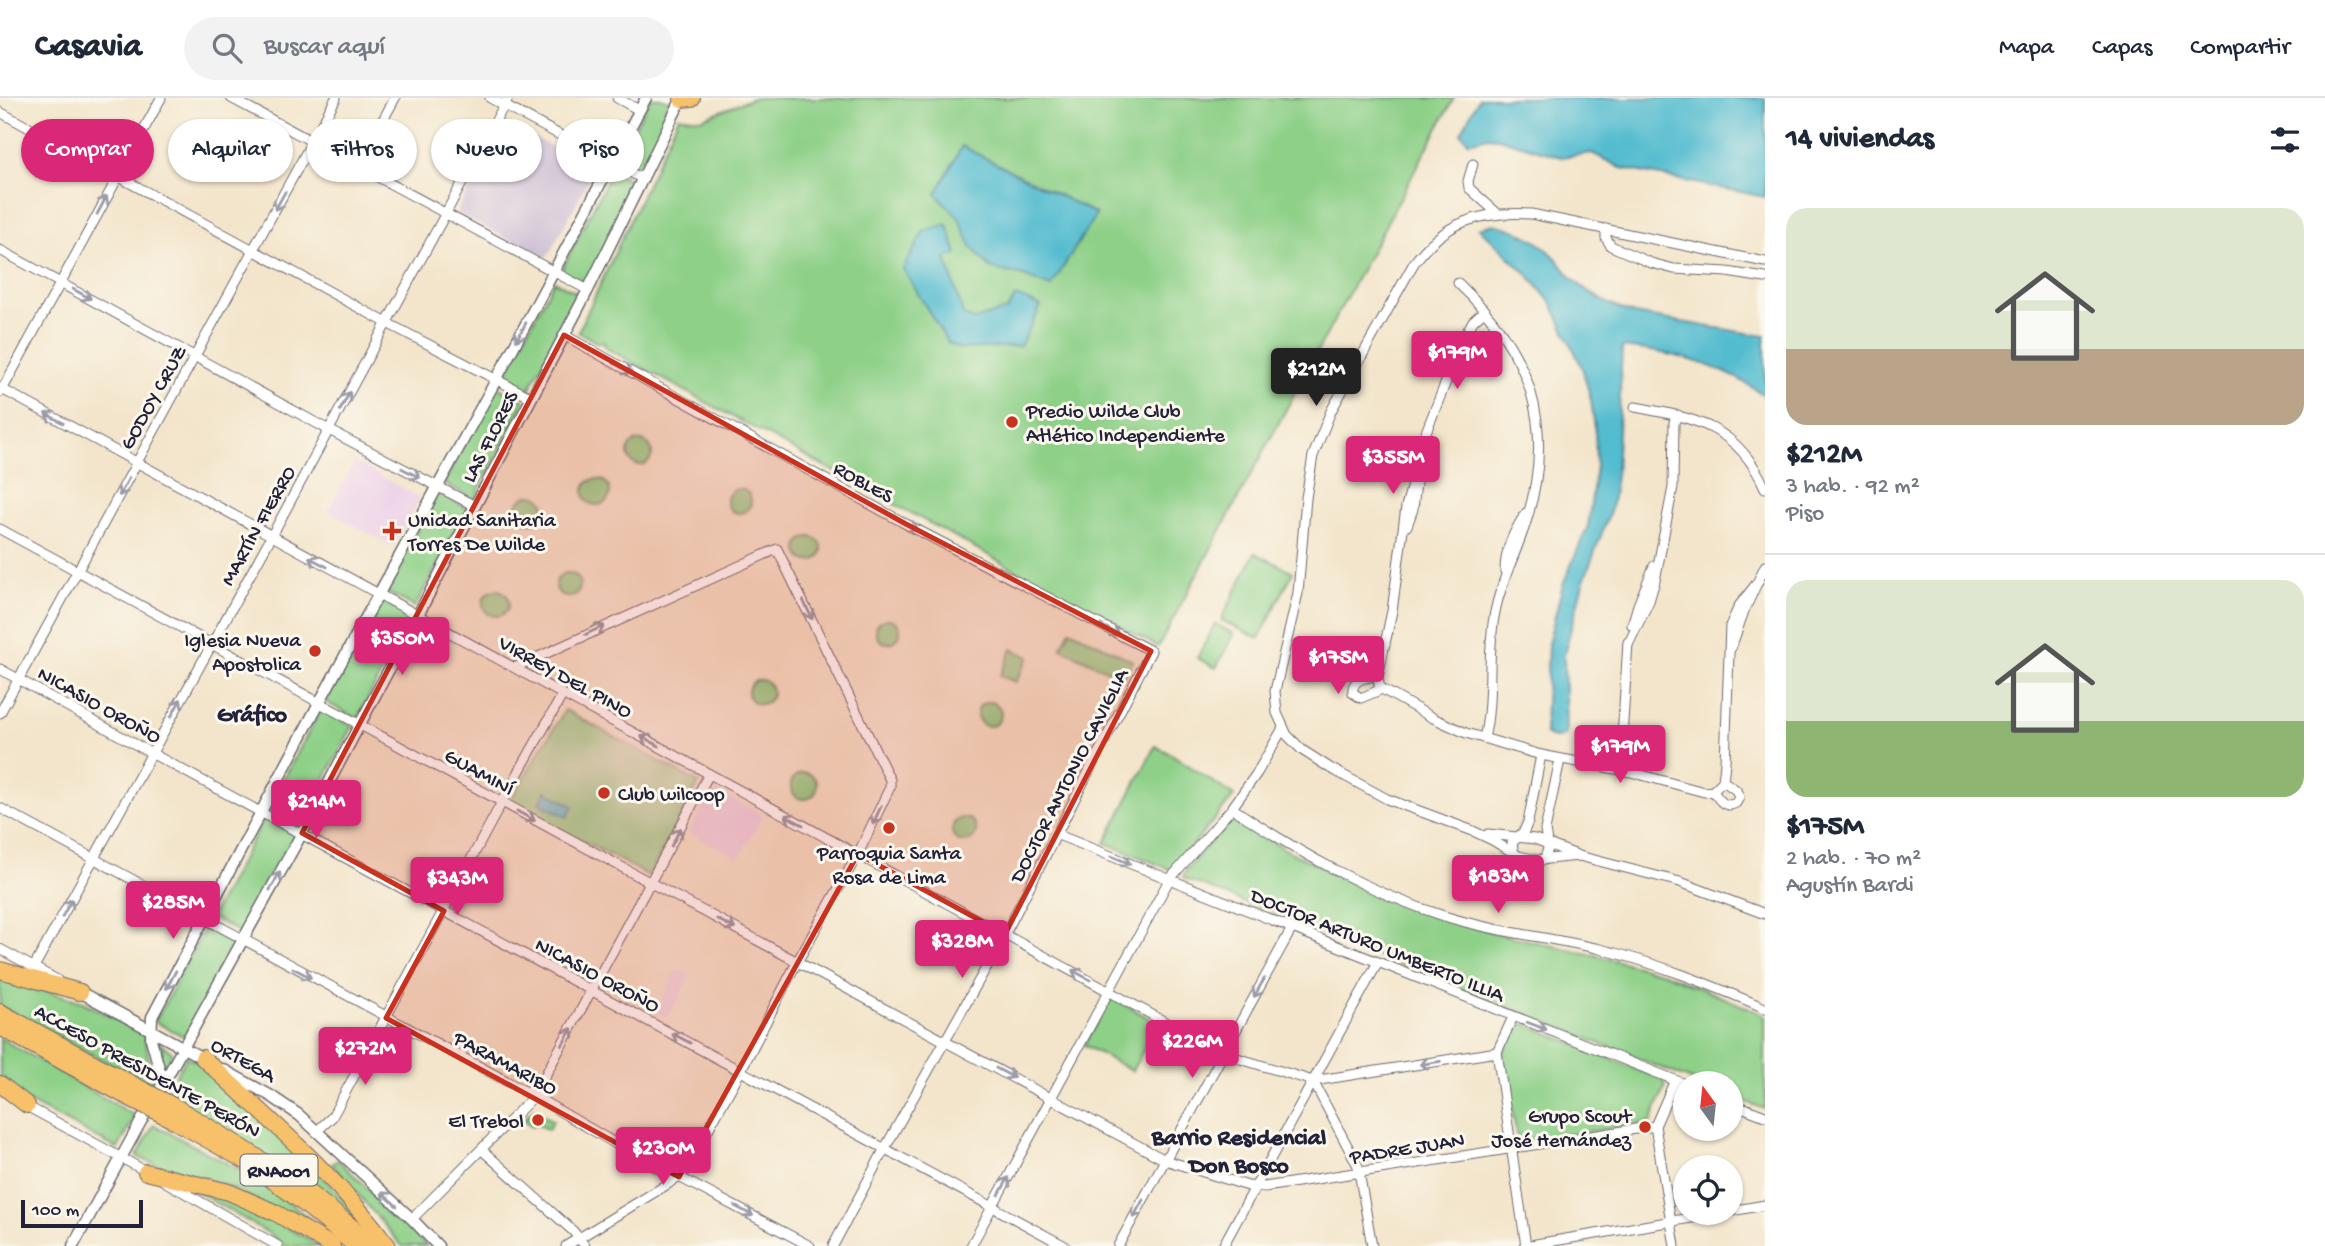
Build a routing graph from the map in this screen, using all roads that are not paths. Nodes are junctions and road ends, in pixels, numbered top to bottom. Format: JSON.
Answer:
{"nodes":[{"id":1,"x":161,"y":98,"type":"edge"},
{"id":2,"x":231,"y":98,"type":"edge"},
{"id":3,"x":336,"y":98,"type":"edge"},
{"id":4,"x":395,"y":98,"type":"edge"},
{"id":5,"x":490,"y":98,"type":"edge"},
{"id":6,"x":617,"y":98,"type":"edge"},
{"id":7,"x":646,"y":98,"type":"edge"},
{"id":8,"x":682,"y":98,"type":"edge"},
{"id":9,"x":692,"y":98,"type":"edge"},
{"id":10,"x":506,"y":102,"type":"edge"},
{"id":11,"x":639,"y":110,"type":"junction"},
{"id":12,"x":0,"y":112,"type":"edge"},
{"id":13,"x":149,"y":119,"type":"edge"},
{"id":14,"x":325,"y":119,"type":"edge"},
{"id":15,"x":384,"y":119,"type":"edge"},
{"id":16,"x":634,"y":119,"type":"edge"},
{"id":17,"x":21,"y":123,"type":"edge"},
{"id":18,"x":556,"y":131,"type":"edge"},
{"id":19,"x":307,"y":139,"type":"edge"},
{"id":20,"x":307,"y":153,"type":"edge"},
{"id":21,"x":1473,"y":164,"type":"dead end"},
{"id":22,"x":644,"y":178,"type":"edge"},
{"id":23,"x":114,"y":182,"type":"edge"},
{"id":24,"x":131,"y":182,"type":"edge"},
{"id":25,"x":387,"y":182,"type":"edge"},
{"id":26,"x":601,"y":182,"type":"edge"},
{"id":27,"x":642,"y":182,"type":"edge"},
{"id":28,"x":1497,"y":213,"type":"junction"},
{"id":29,"x":446,"y":215,"type":"junction"},
{"id":30,"x":1606,"y":229,"type":"junction"},
{"id":31,"x":253,"y":248,"type":"junction"},
{"id":32,"x":0,"y":250,"type":"edge"},
{"id":33,"x":1765,"y":261,"type":"edge"},
{"id":34,"x":554,"y":272,"type":"junction"},
{"id":35,"x":1765,"y":278,"type":"edge"},
{"id":36,"x":60,"y":282,"type":"junction"},
{"id":37,"x":1458,"y":283,"type":"dead end"},
{"id":38,"x":588,"y":290,"type":"junction"},
{"id":39,"x":1485,"y":310,"type":"junction"},
{"id":40,"x":387,"y":323,"type":"junction"},
{"id":41,"x":564,"y":335,"type":"junction"},
{"id":42,"x":195,"y":356,"type":"junction"},
{"id":43,"x":496,"y":380,"type":"junction"},
{"id":44,"x":1,"y":391,"type":"edge"},
{"id":45,"x":530,"y":397,"type":"junction"},
{"id":46,"x":1635,"y":407,"type":"dead end"},
{"id":47,"x":1678,"y":415,"type":"junction"},
{"id":48,"x":329,"y":430,"type":"junction"},
{"id":49,"x":136,"y":462,"type":"junction"},
{"id":50,"x":437,"y":486,"type":"junction"},
{"id":51,"x":1765,"y":488,"type":"edge"},
{"id":52,"x":475,"y":506,"type":"junction"},
{"id":53,"x":0,"y":528,"type":"edge"},
{"id":54,"x":271,"y":537,"type":"junction"},
{"id":55,"x":1765,"y":566,"type":"edge"},
{"id":56,"x":78,"y":572,"type":"junction"},
{"id":57,"x":378,"y":594,"type":"junction"},
{"id":58,"x":418,"y":615,"type":"junction"},
{"id":59,"x":212,"y":643,"type":"junction"},
{"id":60,"x":1151,"y":651,"type":"joint"},
{"id":61,"x":516,"y":667,"type":"junction"},
{"id":62,"x":0,"y":669,"type":"edge"},
{"id":63,"x":1378,"y":676,"type":"junction"},
{"id":64,"x":19,"y":679,"type":"junction"},
{"id":65,"x":1382,"y":690,"type":"junction"},
{"id":66,"x":563,"y":695,"type":"junction"},
{"id":67,"x":319,"y":702,"type":"junction"},
{"id":68,"x":0,"y":713,"type":"edge"},
{"id":69,"x":359,"y":724,"type":"junction"},
{"id":70,"x":1283,"y":728,"type":"junction"},
{"id":71,"x":1484,"y":738,"type":"junction"},
{"id":72,"x":151,"y":753,"type":"junction"},
{"id":73,"x":1541,"y":755,"type":"junction"},
{"id":74,"x":1560,"y":760,"type":"junction"},
{"id":75,"x":1620,"y":770,"type":"junction"},
{"id":76,"x":709,"y":774,"type":"junction"},
{"id":77,"x":1723,"y":781,"type":"junction"},
{"id":78,"x":1713,"y":791,"type":"junction"},
{"id":79,"x":502,"y":802,"type":"junction"},
{"id":80,"x":0,"y":808,"type":"edge"},
{"id":81,"x":1231,"y":808,"type":"junction"},
{"id":82,"x":261,"y":811,"type":"junction"},
{"id":83,"x":1473,"y":831,"type":"junction"},
{"id":84,"x":302,"y":833,"type":"junction"},
{"id":85,"x":1058,"y":835,"type":"junction"},
{"id":86,"x":1518,"y":837,"type":"junction"},
{"id":87,"x":1547,"y":844,"type":"junction"},
{"id":88,"x":858,"y":854,"type":"junction"},
{"id":89,"x":1514,"y":854,"type":"junction"},
{"id":90,"x":1580,"y":856,"type":"junction"},
{"id":91,"x":94,"y":860,"type":"junction"},
{"id":92,"x":1544,"y":860,"type":"junction"},
{"id":93,"x":1169,"y":880,"type":"junction"},
{"id":94,"x":651,"y":883,"type":"junction"},
{"id":95,"x":444,"y":911,"type":"junction"},
{"id":96,"x":1765,"y":914,"type":"edge"},
{"id":97,"x":203,"y":919,"type":"junction"},
{"id":98,"x":1292,"y":928,"type":"junction"},
{"id":99,"x":1005,"y":934,"type":"junction"},
{"id":100,"x":242,"y":940,"type":"junction"},
{"id":101,"x":0,"y":948,"type":"edge"},
{"id":102,"x":797,"y":962,"type":"junction"},
{"id":103,"x":1378,"y":962,"type":"junction"},
{"id":104,"x":34,"y":967,"type":"junction"},
{"id":105,"x":0,"y":970,"type":"edge"},
{"id":106,"x":593,"y":990,"type":"junction"},
{"id":107,"x":1110,"y":991,"type":"junction"},
{"id":108,"x":80,"y":992,"type":"junction"},
{"id":109,"x":1765,"y":1009,"type":"edge"},
{"id":110,"x":0,"y":1012,"type":"edge"},
{"id":111,"x":1513,"y":1017,"type":"junction"},
{"id":112,"x":386,"y":1018,"type":"junction"},
{"id":113,"x":0,"y":1027,"type":"edge"},
{"id":114,"x":150,"y":1028,"type":"junction"},
{"id":115,"x":945,"y":1041,"type":"junction"},
{"id":116,"x":183,"y":1048,"type":"junction"},
{"id":117,"x":1497,"y":1052,"type":"junction"},
{"id":118,"x":1223,"y":1054,"type":"junction"},
{"id":119,"x":203,"y":1058,"type":"junction"},
{"id":120,"x":741,"y":1070,"type":"junction"},
{"id":121,"x":1673,"y":1079,"type":"edge"},
{"id":122,"x":1313,"y":1081,"type":"junction"},
{"id":123,"x":0,"y":1084,"type":"edge"},
{"id":124,"x":1673,"y":1085,"type":"edge"},
{"id":125,"x":127,"y":1089,"type":"junction"},
{"id":126,"x":0,"y":1091,"type":"edge"},
{"id":127,"x":534,"y":1096,"type":"junction"},
{"id":128,"x":1052,"y":1099,"type":"junction"},
{"id":129,"x":27,"y":1105,"type":"junction"},
{"id":130,"x":1743,"y":1107,"type":"edge"},
{"id":131,"x":173,"y":1113,"type":"junction"},
{"id":132,"x":145,"y":1114,"type":"dead end"},
{"id":133,"x":1765,"y":1116,"type":"edge"},
{"id":134,"x":1655,"y":1126,"type":"junction"},
{"id":135,"x":316,"y":1132,"type":"junction"},
{"id":136,"x":885,"y":1149,"type":"junction"},
{"id":137,"x":1512,"y":1149,"type":"junction"},
{"id":138,"x":481,"y":1150,"type":"junction"},
{"id":139,"x":121,"y":1158,"type":"junction"},
{"id":140,"x":1165,"y":1160,"type":"junction"},
{"id":141,"x":146,"y":1171,"type":"junction"},
{"id":142,"x":1359,"y":1172,"type":"junction"},
{"id":143,"x":679,"y":1177,"type":"junction"},
{"id":144,"x":1256,"y":1187,"type":"junction"},
{"id":145,"x":1765,"y":1205,"type":"edge"},
{"id":146,"x":992,"y":1207,"type":"junction"},
{"id":147,"x":1743,"y":1209,"type":"edge"},
{"id":148,"x":412,"y":1219,"type":"junction"},
{"id":149,"x":1671,"y":1221,"type":"junction"},
{"id":150,"x":263,"y":1242,"type":"edge"},
{"id":151,"x":582,"y":1242,"type":"edge"},
{"id":152,"x":73,"y":1246,"type":"edge"},
{"id":153,"x":278,"y":1246,"type":"edge"},
{"id":154,"x":332,"y":1246,"type":"edge"},
{"id":155,"x":356,"y":1246,"type":"edge"},
{"id":156,"x":373,"y":1246,"type":"edge"},
{"id":157,"x":388,"y":1246,"type":"edge"},
{"id":158,"x":438,"y":1246,"type":"edge"},
{"id":159,"x":566,"y":1246,"type":"edge"},
{"id":160,"x":810,"y":1246,"type":"edge"},
{"id":161,"x":833,"y":1246,"type":"edge"},
{"id":162,"x":971,"y":1246,"type":"edge"},
{"id":163,"x":1065,"y":1246,"type":"edge"},
{"id":164,"x":1118,"y":1246,"type":"edge"},
{"id":165,"x":1223,"y":1246,"type":"edge"},
{"id":166,"x":1372,"y":1246,"type":"edge"},
{"id":167,"x":1525,"y":1246,"type":"edge"},
{"id":168,"x":1675,"y":1246,"type":"edge"}],
"edges":[{"from":1,"to":13,"type":"street"},
{"from":2,"to":19,"type":"street"},
{"from":3,"to":14,"type":"street","name":"GODOY CRUZ"},
{"from":4,"to":15,"type":"street"},
{"from":5,"to":10,"type":"street"},
{"from":6,"to":11,"type":"street"},
{"from":7,"to":11,"type":"street","name":"LAS FLORES"},
{"from":8,"to":9,"type":"highway"},
{"from":8,"to":22,"type":"street","name":"LAS FLORES"},
{"from":10,"to":18,"type":"street"},
{"from":10,"to":29,"type":"street","name":"MARTÍN FIERRO"},
{"from":11,"to":16,"type":"street","name":"LAS FLORES"},
{"from":12,"to":17,"type":"street"},
{"from":20,"to":31,"type":"street","name":"GODOY CRUZ","one_way":true},
{"from":21,"to":28,"type":"street"},
{"from":36,"to":23,"type":"street","one_way":true},
{"from":24,"to":31,"type":"street"},
{"from":25,"to":29,"type":"street"},
{"from":26,"to":34,"type":"street","name":"LAS FLORES"},
{"from":27,"to":38,"type":"street","name":"LAS FLORES"},
{"from":28,"to":30,"type":"street"},
{"from":28,"to":70,"type":"street"},
{"from":29,"to":34,"type":"street"},
{"from":29,"to":40,"type":"street","name":"MARTÍN FIERRO"},
{"from":30,"to":33,"type":"street"},
{"from":30,"to":35,"type":"street"},
{"from":31,"to":40,"type":"street"},
{"from":31,"to":42,"type":"street","name":"GODOY CRUZ"},
{"from":32,"to":36,"type":"street"},
{"from":34,"to":38,"type":"street"},
{"from":34,"to":43,"type":"street","name":"LAS FLORES","one_way":true},
{"from":36,"to":42,"type":"street","one_way":true},
{"from":36,"to":44,"type":"street"},
{"from":37,"to":39,"type":"street"},
{"from":38,"to":41,"type":"street","name":"LAS FLORES"},
{"from":39,"to":63,"type":"street"},
{"from":39,"to":71,"type":"street"},
{"from":40,"to":43,"type":"street"},
{"from":48,"to":40,"type":"street","name":"MARTÍN FIERRO","one_way":true},
{"from":41,"to":45,"type":"street","name":"LAS FLORES"},
{"from":41,"to":60,"type":"street","name":"ROBLES","one_way":true},
{"from":42,"to":48,"type":"street"},
{"from":42,"to":49,"type":"street","name":"GODOY CRUZ"},
{"from":43,"to":45,"type":"street"},
{"from":43,"to":50,"type":"street","name":"LAS FLORES"},
{"from":49,"to":44,"type":"street","name":"VIRREY DEL PINO","one_way":true},
{"from":45,"to":52,"type":"street","name":"LAS FLORES"},
{"from":46,"to":47,"type":"street"},
{"from":47,"to":51,"type":"street"},
{"from":47,"to":75,"type":"street"},
{"from":48,"to":50,"type":"street","one_way":true},
{"from":48,"to":54,"type":"street","name":"MARTÍN FIERRO"},
{"from":49,"to":54,"type":"street","name":"VIRREY DEL PINO"},
{"from":49,"to":56,"type":"street","name":"GODOY CRUZ","one_way":true},
{"from":50,"to":52,"type":"street"},
{"from":50,"to":57,"type":"street","name":"LAS FLORES"},
{"from":52,"to":58,"type":"street","name":"LAS FLORES"},
{"from":53,"to":56,"type":"street","name":"GUAMINÍ"},
{"from":57,"to":54,"type":"street","name":"VIRREY DEL PINO","one_way":true},
{"from":54,"to":59,"type":"street","name":"MARTÍN FIERRO"},
{"from":55,"to":77,"type":"street"},
{"from":56,"to":59,"type":"street","name":"GUAMINÍ"},
{"from":56,"to":64,"type":"street","name":"GODOY CRUZ"},
{"from":57,"to":58,"type":"street","name":"VIRREY DEL PINO"},
{"from":57,"to":67,"type":"street","name":"LAS FLORES"},
{"from":58,"to":61,"type":"street","name":"VIRREY DEL PINO"},
{"from":58,"to":69,"type":"street","name":"LAS FLORES"},
{"from":59,"to":67,"type":"street","name":"GUAMINÍ"},
{"from":72,"to":59,"type":"street","name":"MARTÍN FIERRO","one_way":true},
{"from":60,"to":85,"type":"street","name":"DOCTOR ANTONIO CAVIGLIA"},
{"from":61,"to":66,"type":"street","name":"VIRREY DEL PINO"},
{"from":61,"to":88,"type":"street","one_way":true},
{"from":62,"to":64,"type":"street","name":"NICASIO OROÑO"},
{"from":63,"to":65,"type":"street"},
{"from":63,"to":65,"type":"street"},
{"from":64,"to":68,"type":"street","name":"GODOY CRUZ"},
{"from":64,"to":72,"type":"street","name":"NICASIO OROÑO"},
{"from":65,"to":71,"type":"street"},
{"from":76,"to":66,"type":"street","name":"VIRREY DEL PINO","one_way":true},
{"from":66,"to":79,"type":"street"},
{"from":67,"to":69,"type":"street","name":"GUAMINÍ"},
{"from":67,"to":82,"type":"street","name":"LAS FLORES"},
{"from":69,"to":79,"type":"street","name":"GUAMINÍ"},
{"from":69,"to":84,"type":"street","name":"LAS FLORES"},
{"from":70,"to":81,"type":"street"},
{"from":70,"to":83,"type":"street"},
{"from":71,"to":73,"type":"street"},
{"from":72,"to":82,"type":"street","name":"NICASIO OROÑO"},
{"from":72,"to":91,"type":"street","name":"MARTÍN FIERRO"},
{"from":73,"to":74,"type":"street"},
{"from":73,"to":86,"type":"street"},
{"from":74,"to":75,"type":"street"},
{"from":74,"to":87,"type":"street"},
{"from":75,"to":78,"type":"street"},
{"from":88,"to":76,"type":"street","name":"VIRREY DEL PINO","one_way":true},
{"from":94,"to":76,"type":"street","one_way":true},
{"from":77,"to":78,"type":"street"},
{"from":77,"to":78,"type":"street"},
{"from":79,"to":94,"type":"street","name":"GUAMINÍ","one_way":true},
{"from":79,"to":95,"type":"street"},
{"from":80,"to":91,"type":"street","name":"PARAMARIBO"},
{"from":81,"to":93,"type":"street"},
{"from":81,"to":109,"type":"street"},
{"from":82,"to":84,"type":"street","name":"NICASIO OROÑO"},
{"from":82,"to":97,"type":"street","name":"LAS FLORES"},
{"from":83,"to":86,"type":"street"},
{"from":83,"to":89,"type":"street"},
{"from":84,"to":95,"type":"street","name":"NICASIO OROÑO"},
{"from":100,"to":84,"type":"street","name":"LAS FLORES","one_way":true},
{"from":85,"to":93,"type":"street","name":"DOCTOR ARTURO UMBERTO ILLIA","one_way":true},
{"from":85,"to":99,"type":"street","name":"DOCTOR ANTONIO CAVIGLIA"},
{"from":86,"to":87,"type":"street"},
{"from":86,"to":89,"type":"street"},
{"from":87,"to":90,"type":"street"},
{"from":87,"to":92,"type":"street"},
{"from":88,"to":99,"type":"street","name":"VIRREY DEL PINO"},
{"from":88,"to":102,"type":"street"},
{"from":89,"to":92,"type":"street"},
{"from":90,"to":92,"type":"street"},
{"from":90,"to":96,"type":"street"},
{"from":91,"to":97,"type":"street","name":"PARAMARIBO"},
{"from":104,"to":91,"type":"street","name":"MARTÍN FIERRO","one_way":true},
{"from":93,"to":98,"type":"street","name":"DOCTOR ARTURO UMBERTO ILLIA"},
{"from":93,"to":107,"type":"street"},
{"from":94,"to":102,"type":"street","name":"GUAMINÍ","one_way":true},
{"from":94,"to":106,"type":"street"},
{"from":95,"to":106,"type":"street","name":"NICASIO OROÑO"},
{"from":95,"to":112,"type":"street"},
{"from":97,"to":100,"type":"street","name":"PARAMARIBO"},
{"from":97,"to":114,"type":"street","name":"LAS FLORES","one_way":true},
{"from":98,"to":103,"type":"street","name":"DOCTOR ARTURO UMBERTO ILLIA"},
{"from":98,"to":118,"type":"street","one_way":true},
{"from":107,"to":99,"type":"street","name":"VIRREY DEL PINO","one_way":true},
{"from":99,"to":115,"type":"street","name":"DOCTOR ANTONIO CAVIGLIA"},
{"from":100,"to":112,"type":"street","name":"PARAMARIBO","one_way":true},
{"from":100,"to":116,"type":"street","name":"LAS FLORES"},
{"from":101,"to":104,"type":"street","name":"ORTEGA"},
{"from":102,"to":115,"type":"street","name":"GUAMINÍ"},
{"from":102,"to":120,"type":"street"},
{"from":103,"to":111,"type":"street","name":"DOCTOR ARTURO UMBERTO ILLIA"},
{"from":103,"to":122,"type":"street"},
{"from":104,"to":108,"type":"street","name":"ORTEGA"},
{"from":105,"to":108,"type":"highway"},
{"from":120,"to":106,"type":"street","name":"NICASIO OROÑO","one_way":true},
{"from":127,"to":106,"type":"street","one_way":true},
{"from":107,"to":118,"type":"street","name":"VIRREY DEL PINO"},
{"from":107,"to":128,"type":"street"},
{"from":108,"to":114,"type":"street","name":"ORTEGA"},
{"from":110,"to":125,"type":"highway","name":"ACCESO PRESIDENTE PERÓN","number":"RNA001"},
{"from":111,"to":117,"type":"street"},
{"from":111,"to":121,"type":"street","name":"DOCTOR ARTURO UMBERTO ILLIA","one_way":true},
{"from":112,"to":127,"type":"street","name":"PARAMARIBO"},
{"from":112,"to":135,"type":"street"},
{"from":113,"to":125,"type":"highway","name":"ACCESO PRESIDENTE PERÓN","number":"RNA001"},
{"from":114,"to":116,"type":"street","name":"ORTEGA"},
{"from":114,"to":116,"type":"street","name":"LAS FLORES"},
{"from":115,"to":128,"type":"street","name":"PADRE JUAN","one_way":true},
{"from":115,"to":136,"type":"street","name":"DOCTOR ANTONIO CAVIGLIA"},
{"from":116,"to":119,"type":"street","name":"ORTEGA"},
{"from":117,"to":122,"type":"street","one_way":true},
{"from":117,"to":137,"type":"street"},
{"from":118,"to":122,"type":"street","name":"VIRREY DEL PINO"},
{"from":118,"to":140,"type":"street"},
{"from":119,"to":135,"type":"street","name":"ORTEGA"},
{"from":119,"to":157,"type":"highway"},
{"from":120,"to":136,"type":"street","name":"NICASIO OROÑO"},
{"from":120,"to":143,"type":"street"},
{"from":122,"to":142,"type":"street"},
{"from":122,"to":144,"type":"street"},
{"from":123,"to":129,"type":"highway"},
{"from":124,"to":134,"type":"street"},
{"from":125,"to":131,"type":"highway","name":"ACCESO PRESIDENTE PERÓN","number":"RNA001","bridge":true},
{"from":126,"to":129,"type":"street"},
{"from":127,"to":138,"type":"street"},
{"from":127,"to":143,"type":"street","name":"PARAMARIBO"},
{"from":128,"to":140,"type":"street","name":"PADRE JUAN"},
{"from":146,"to":128,"type":"street","one_way":true},
{"from":129,"to":139,"type":"street"},
{"from":130,"to":133,"type":"street"},
{"from":131,"to":155,"type":"highway","name":"ACCESO PRESIDENTE PERÓN","number":"RNA001"},
{"from":131,"to":156,"type":"highway","name":"ACCESO PRESIDENTE PERÓN","number":"RNA001"},
{"from":132,"to":139,"type":"street"},
{"from":134,"to":137,"type":"street","name":"PADRE JUAN"},
{"from":134,"to":149,"type":"street"},
{"from":148,"to":135,"type":"street","name":"ORTEGA","one_way":true},
{"from":136,"to":146,"type":"street","name":"NICASIO OROÑO"},
{"from":136,"to":161,"type":"street","name":"DOCTOR ANTONIO CAVIGLIA"},
{"from":137,"to":142,"type":"street","name":"PADRE JUAN"},
{"from":137,"to":167,"type":"street"},
{"from":138,"to":148,"type":"street"},
{"from":138,"to":151,"type":"street"},
{"from":139,"to":141,"type":"street"},
{"from":139,"to":152,"type":"street"},
{"from":140,"to":144,"type":"street","name":"PADRE JUAN"},
{"from":140,"to":164,"type":"street","one_way":true},
{"from":141,"to":150,"type":"street"},
{"from":141,"to":154,"type":"highway"},
{"from":142,"to":144,"type":"street","name":"PADRE JUAN"},
{"from":142,"to":166,"type":"street"},
{"from":143,"to":151,"type":"street"},
{"from":143,"to":160,"type":"street","name":"PARAMARIBO","one_way":true},
{"from":144,"to":165,"type":"street"},
{"from":145,"to":147,"type":"street"},
{"from":146,"to":162,"type":"street"},
{"from":146,"to":163,"type":"street","name":"NICASIO OROÑO"},
{"from":148,"to":158,"type":"street","name":"ORTEGA"},
{"from":149,"to":167,"type":"street"},
{"from":149,"to":168,"type":"street"},
{"from":150,"to":153,"type":"street"},
{"from":151,"to":159,"type":"street"}]}
